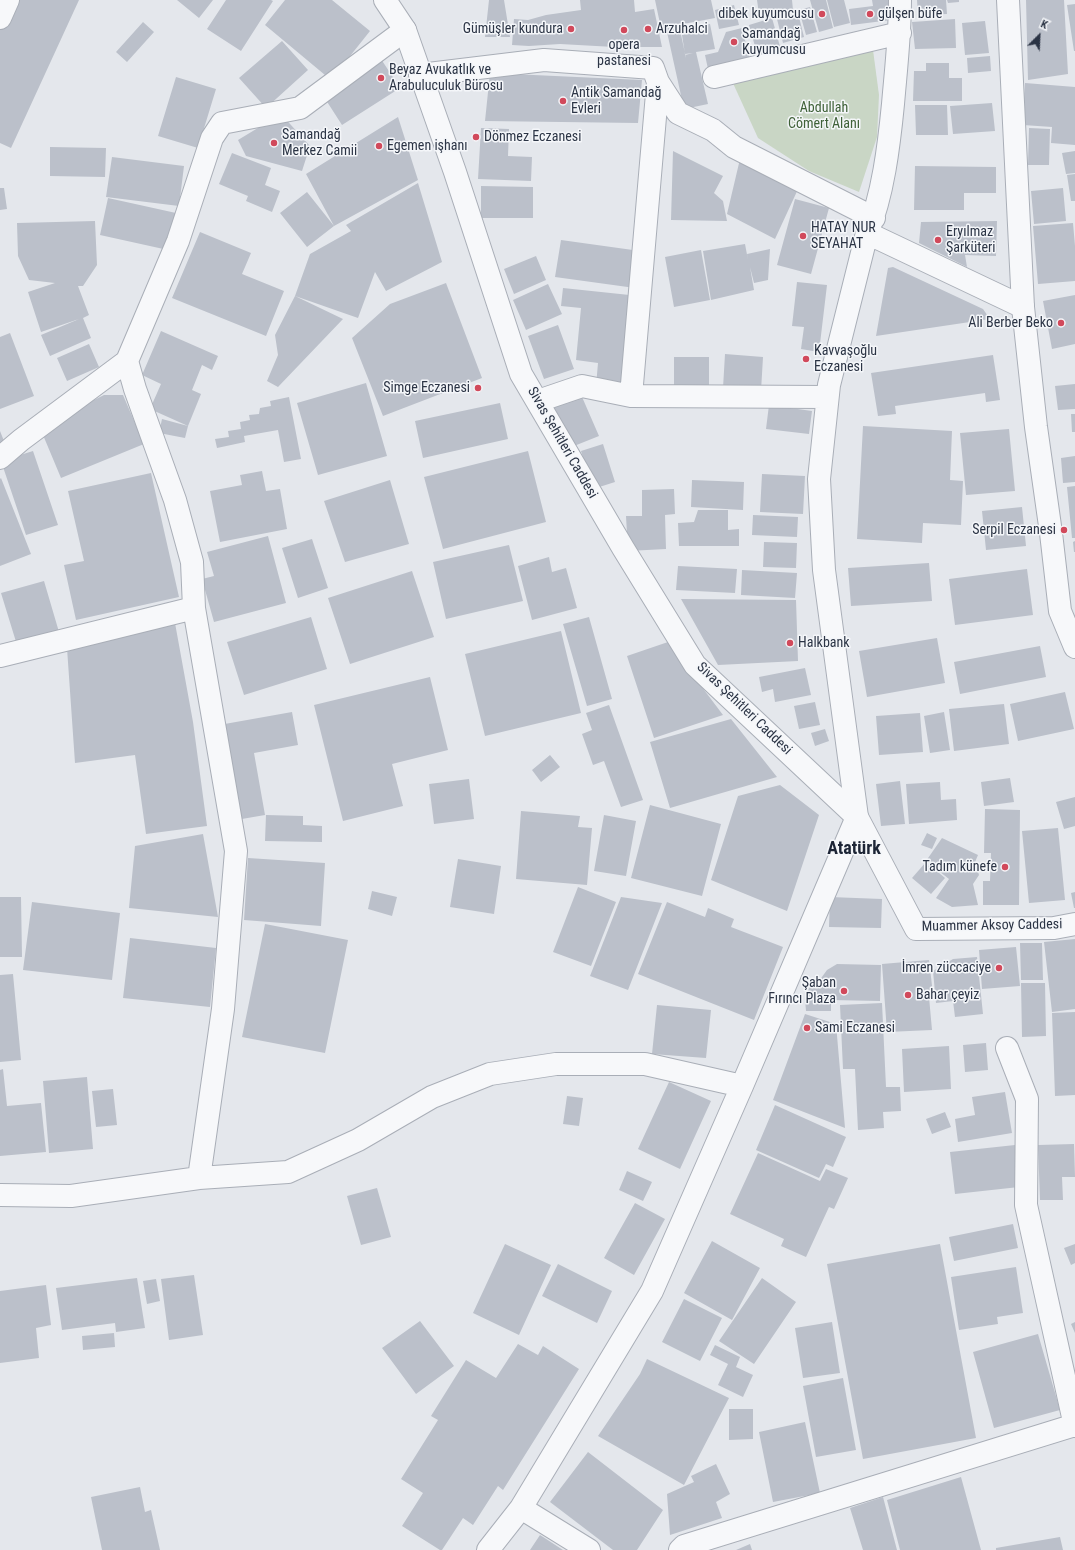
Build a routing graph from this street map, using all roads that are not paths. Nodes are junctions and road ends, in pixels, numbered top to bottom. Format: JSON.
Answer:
{"nodes":[{"id":1,"x":8,"y":0,"type":"edge"},
{"id":2,"x":385,"y":0,"type":"edge"},
{"id":3,"x":900,"y":0,"type":"edge"},
{"id":4,"x":1008,"y":0,"type":"edge"},
{"id":5,"x":0,"y":18,"type":"edge"},
{"id":6,"x":405,"y":30,"type":"junction"},
{"id":7,"x":900,"y":33,"type":"junction"},
{"id":8,"x":420,"y":75,"type":"junction"},
{"id":9,"x":714,"y":77,"type":"dead end"},
{"id":10,"x":658,"y":82,"type":"junction"},
{"id":11,"x":870,"y":226,"type":"junction"},
{"id":12,"x":1023,"y":308,"type":"junction"},
{"id":13,"x":127,"y":360,"type":"junction"},
{"id":14,"x":631,"y":396,"type":"junction"},
{"id":15,"x":827,"y":397,"type":"junction"},
{"id":16,"x":538,"y":401,"type":"junction"},
{"id":17,"x":0,"y":458,"type":"edge"},
{"id":18,"x":194,"y":608,"type":"junction"},
{"id":19,"x":1075,"y":647,"type":"edge"},
{"id":20,"x":0,"y":656,"type":"edge"},
{"id":21,"x":857,"y":817,"type":"junction"},
{"id":22,"x":1075,"y":924,"type":"edge"},
{"id":23,"x":1007,"y":1048,"type":"dead end"},
{"id":24,"x":742,"y":1086,"type":"junction"},
{"id":25,"x":199,"y":1178,"type":"junction"},
{"id":26,"x":0,"y":1195,"type":"edge"},
{"id":27,"x":1075,"y":1425,"type":"edge"},
{"id":28,"x":521,"y":1508,"type":"junction"},
{"id":29,"x":488,"y":1550,"type":"edge"},
{"id":30,"x":589,"y":1550,"type":"edge"},
{"id":31,"x":680,"y":1550,"type":"edge"}],
"edges":[{"from":1,"to":5,"type":"street"},
{"from":2,"to":6,"type":"street","name":"Sivas Şehitleri Caddesi"},
{"from":3,"to":7,"type":"street"},
{"from":4,"to":12,"type":"street"},
{"from":6,"to":8,"type":"street","name":"Sivas Şehitleri Caddesi"},
{"from":6,"to":13,"type":"street"},
{"from":7,"to":9,"type":"street"},
{"from":7,"to":11,"type":"street"},
{"from":8,"to":10,"type":"street"},
{"from":8,"to":16,"type":"street","name":"Sivas Şehitleri Caddesi"},
{"from":10,"to":11,"type":"street"},
{"from":10,"to":14,"type":"street"},
{"from":11,"to":12,"type":"street"},
{"from":11,"to":15,"type":"street"},
{"from":12,"to":19,"type":"street"},
{"from":13,"to":17,"type":"street"},
{"from":13,"to":18,"type":"street"},
{"from":14,"to":15,"type":"street"},
{"from":14,"to":16,"type":"street"},
{"from":15,"to":21,"type":"street"},
{"from":16,"to":21,"type":"street","name":"Sivas Şehitleri Caddesi"},
{"from":18,"to":20,"type":"street"},
{"from":18,"to":25,"type":"street"},
{"from":21,"to":22,"type":"street","name":"Muammer Aksoy Caddesi"},
{"from":21,"to":24,"type":"street"},
{"from":23,"to":27,"type":"street"},
{"from":24,"to":25,"type":"street"},
{"from":24,"to":28,"type":"street"},
{"from":25,"to":26,"type":"street"},
{"from":27,"to":31,"type":"street"},
{"from":28,"to":29,"type":"street"},
{"from":28,"to":30,"type":"street"}]}
